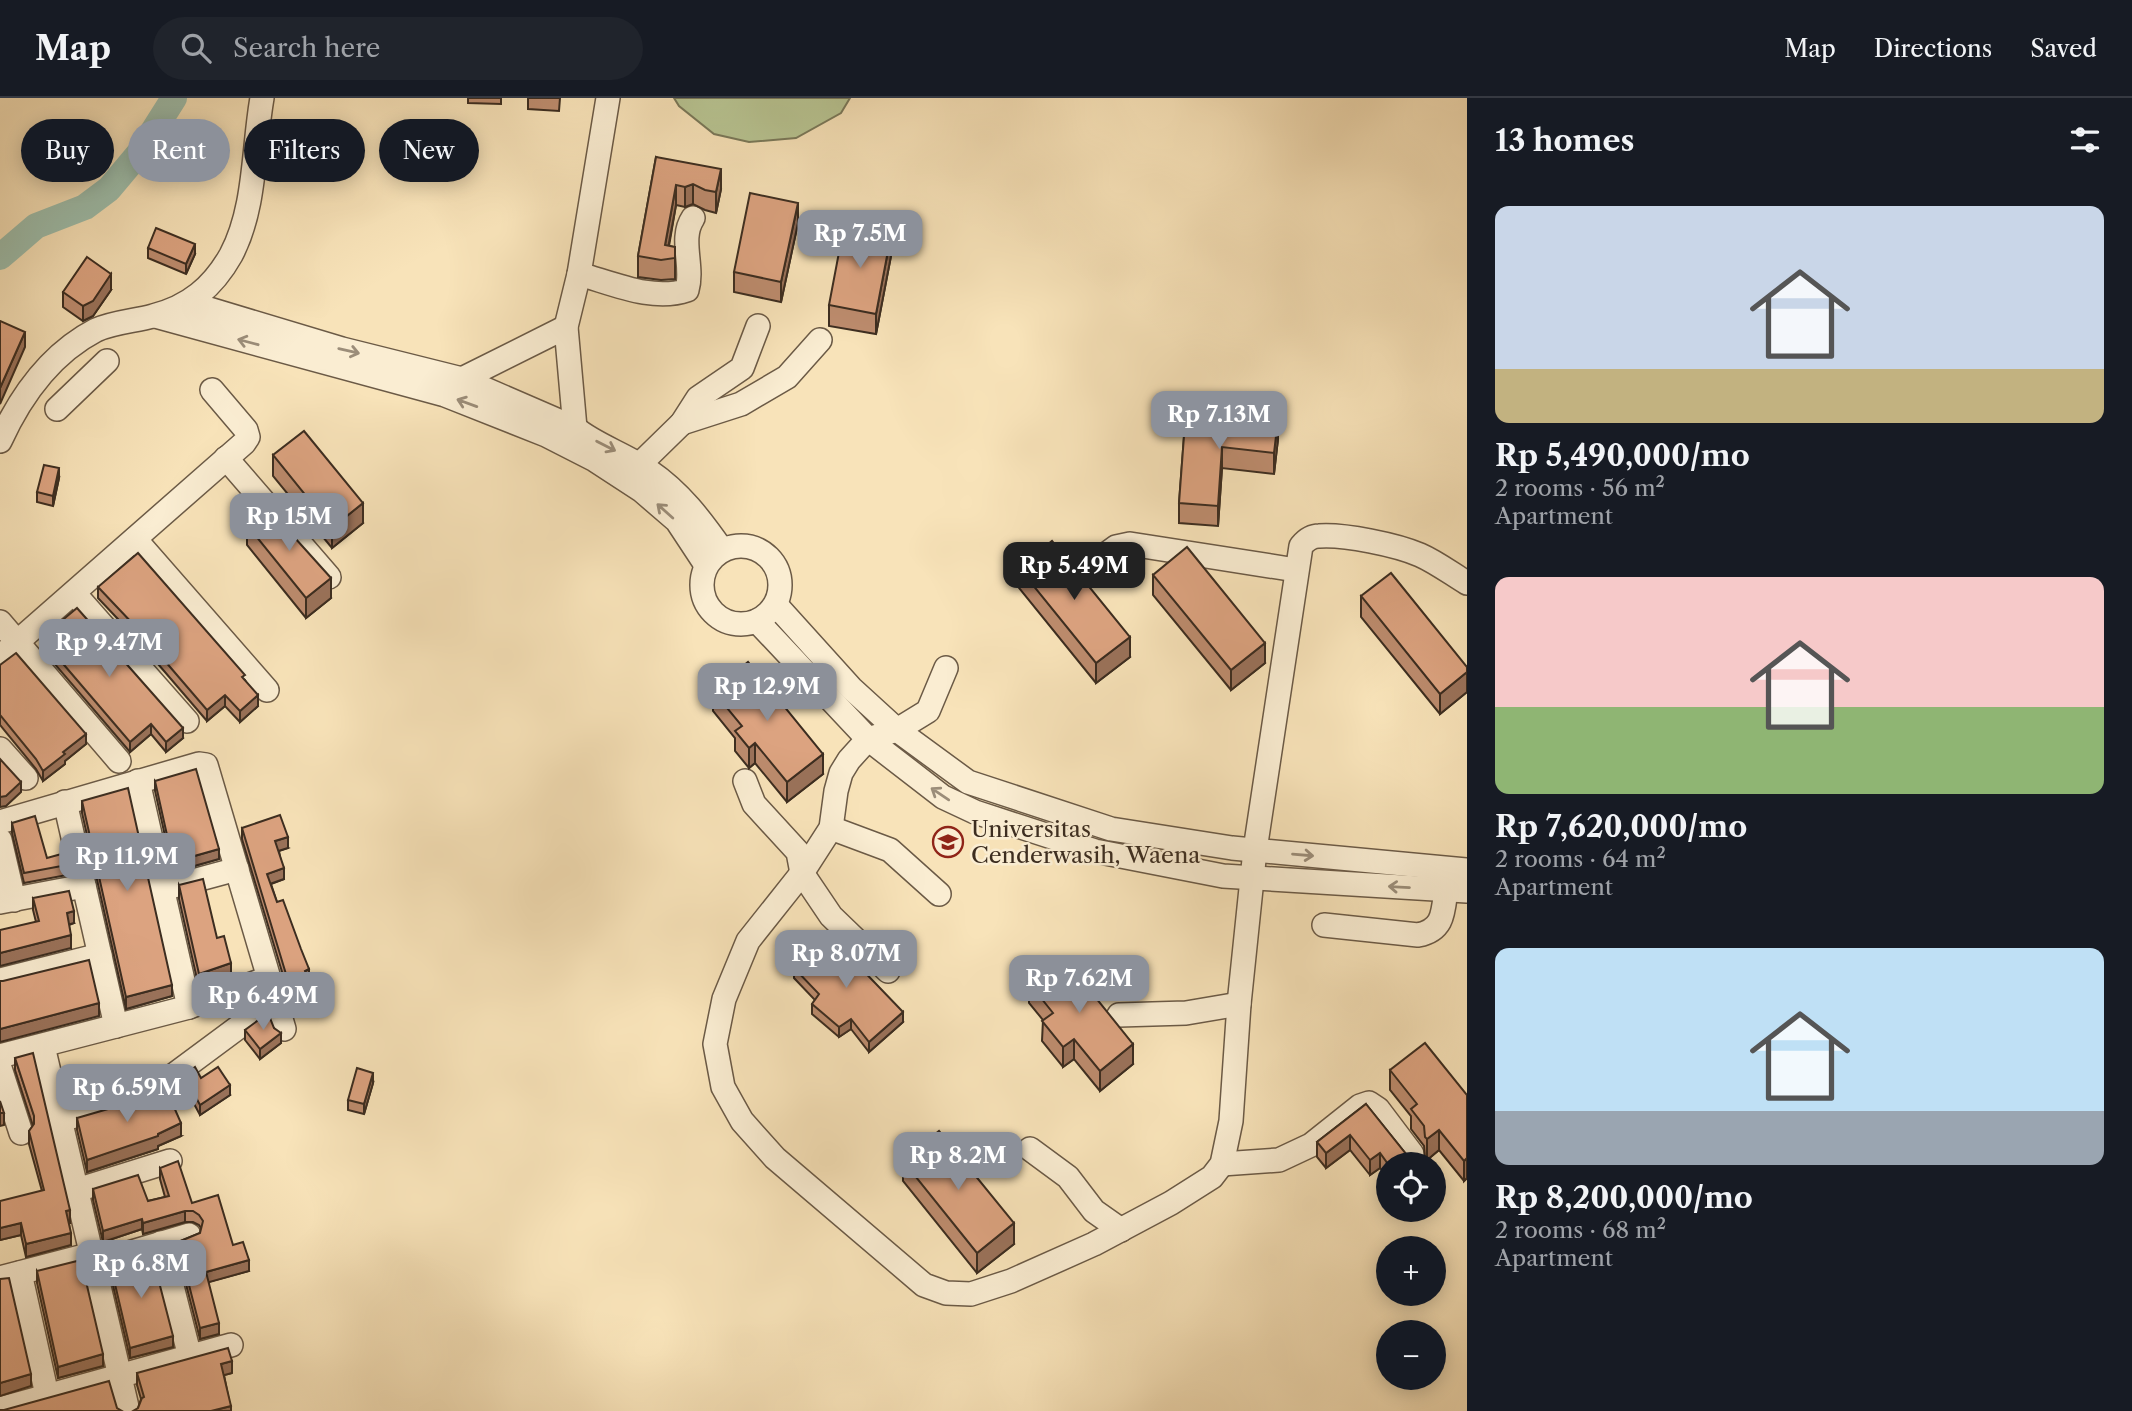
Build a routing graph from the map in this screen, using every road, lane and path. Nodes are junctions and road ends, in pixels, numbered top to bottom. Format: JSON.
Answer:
{"nodes":[{"id":1,"x":262,"y":98,"type":"edge"},
{"id":2,"x":608,"y":98,"type":"edge"},
{"id":3,"x":693,"y":218,"type":"dead end"},
{"id":4,"x":579,"y":274,"type":"junction"},
{"id":5,"x":189,"y":303,"type":"junction"},
{"id":6,"x":155,"y":316,"type":"junction"},
{"id":7,"x":758,"y":326,"type":"dead end"},
{"id":8,"x":566,"y":327,"type":"junction"},
{"id":9,"x":820,"y":340,"type":"dead end"},
{"id":10,"x":61,"y":354,"type":"junction"},
{"id":11,"x":107,"y":360,"type":"dead end"},
{"id":12,"x":88,"y":378,"type":"junction"},
{"id":13,"x":462,"y":379,"type":"junction"},
{"id":14,"x":36,"y":381,"type":"junction"},
{"id":15,"x":212,"y":390,"type":"dead end"},
{"id":16,"x":682,"y":423,"type":"junction"},
{"id":17,"x":575,"y":428,"type":"junction"},
{"id":18,"x":0,"y":441,"type":"edge"},
{"id":19,"x":226,"y":458,"type":"junction"},
{"id":20,"x":639,"y":465,"type":"junction"},
{"id":21,"x":135,"y":539,"type":"junction"},
{"id":22,"x":714,"y":558,"type":"junction"},
{"id":23,"x":1086,"y":569,"type":"dead end"},
{"id":24,"x":1296,"y":570,"type":"junction"},
{"id":25,"x":329,"y":577,"type":"edge"},
{"id":26,"x":1467,"y":583,"type":"edge"},
{"id":27,"x":74,"y":593,"type":"junction"},
{"id":28,"x":776,"y":605,"type":"junction"},
{"id":29,"x":757,"y":621,"type":"junction"},
{"id":30,"x":0,"y":622,"type":"edge"},
{"id":31,"x":18,"y":642,"type":"junction"},
{"id":32,"x":0,"y":657,"type":"edge"},
{"id":33,"x":946,"y":668,"type":"dead end"},
{"id":34,"x":267,"y":690,"type":"dead end"},
{"id":35,"x":187,"y":721,"type":"dead end"},
{"id":36,"x":897,"y":730,"type":"junction"},
{"id":37,"x":868,"y":739,"type":"junction"},
{"id":38,"x":0,"y":749,"type":"edge"},
{"id":39,"x":119,"y":761,"type":"dead end"},
{"id":40,"x":26,"y":778,"type":"dead end"},
{"id":41,"x":138,"y":781,"type":"junction"},
{"id":42,"x":745,"y":781,"type":"dead end"},
{"id":43,"x":65,"y":802,"type":"junction"},
{"id":44,"x":0,"y":822,"type":"edge"},
{"id":45,"x":831,"y":828,"type":"junction"},
{"id":46,"x":0,"y":839,"type":"edge"},
{"id":47,"x":1255,"y":850,"type":"junction"},
{"id":48,"x":237,"y":869,"type":"junction"},
{"id":49,"x":1467,"y":870,"type":"edge"},
{"id":50,"x":802,"y":873,"type":"junction"},
{"id":51,"x":1252,"y":879,"type":"junction"},
{"id":52,"x":84,"y":886,"type":"junction"},
{"id":53,"x":163,"y":889,"type":"junction"},
{"id":54,"x":1457,"y":890,"type":"edge"},
{"id":55,"x":939,"y":894,"type":"dead end"},
{"id":56,"x":7,"y":901,"type":"edge"},
{"id":57,"x":1324,"y":925,"type":"dead end"},
{"id":58,"x":100,"y":955,"type":"junction"},
{"id":59,"x":888,"y":971,"type":"dead end"},
{"id":60,"x":0,"y":980,"type":"edge"},
{"id":61,"x":272,"y":989,"type":"junction"},
{"id":62,"x":1239,"y":1004,"type":"junction"},
{"id":63,"x":190,"y":1007,"type":"junction"},
{"id":64,"x":1119,"y":1015,"type":"dead end"},
{"id":65,"x":116,"y":1026,"type":"junction"},
{"id":66,"x":284,"y":1029,"type":"dead end"},
{"id":67,"x":43,"y":1045,"type":"junction"},
{"id":68,"x":0,"y":1056,"type":"edge"},
{"id":69,"x":0,"y":1068,"type":"edge"},
{"id":70,"x":61,"y":1120,"type":"junction"},
{"id":71,"x":21,"y":1133,"type":"dead end"},
{"id":72,"x":1030,"y":1149,"type":"dead end"},
{"id":73,"x":1410,"y":1152,"type":"edge"},
{"id":74,"x":170,"y":1161,"type":"edge"},
{"id":75,"x":1222,"y":1164,"type":"junction"},
{"id":76,"x":77,"y":1190,"type":"junction"},
{"id":77,"x":1121,"y":1230,"type":"junction"},
{"id":78,"x":189,"y":1235,"type":"edge"},
{"id":79,"x":161,"y":1243,"type":"junction"},
{"id":80,"x":93,"y":1259,"type":"junction"},
{"id":81,"x":10,"y":1275,"type":"edge"},
{"id":82,"x":231,"y":1345,"type":"dead end"},
{"id":83,"x":190,"y":1357,"type":"junction"},
{"id":84,"x":121,"y":1376,"type":"junction"},
{"id":85,"x":47,"y":1395,"type":"junction"},
{"id":86,"x":0,"y":1409,"type":"edge"},
{"id":87,"x":128,"y":1411,"type":"edge"}],
"edges":[{"from":1,"to":5,"type":"street"},
{"from":2,"to":4,"type":"street"},
{"from":3,"to":4,"type":"street"},
{"from":4,"to":8,"type":"street"},
{"from":5,"to":6,"type":"street"},
{"from":5,"to":13,"type":"street","one_way":true},
{"from":6,"to":10,"type":"street"},
{"from":22,"to":6,"type":"street","one_way":true},
{"from":7,"to":16,"type":"street"},
{"from":8,"to":13,"type":"street"},
{"from":8,"to":17,"type":"street"},
{"from":9,"to":16,"type":"street"},
{"from":10,"to":12,"type":"street"},
{"from":10,"to":14,"type":"street"},
{"from":11,"to":12,"type":"street"},
{"from":12,"to":14,"type":"street"},
{"from":13,"to":17,"type":"street"},
{"from":14,"to":18,"type":"street"},
{"from":15,"to":19,"type":"street"},
{"from":16,"to":20,"type":"street"},
{"from":17,"to":20,"type":"street","one_way":true},
{"from":19,"to":21,"type":"street"},
{"from":19,"to":25,"type":"street"},
{"from":20,"to":22,"type":"street"},
{"from":21,"to":27,"type":"street"},
{"from":21,"to":34,"type":"street"},
{"from":22,"to":28,"type":"street"},
{"from":22,"to":29,"type":"street"},
{"from":23,"to":24,"type":"street"},
{"from":24,"to":26,"type":"street"},
{"from":24,"to":47,"type":"street"},
{"from":27,"to":31,"type":"street"},
{"from":27,"to":35,"type":"street"},
{"from":28,"to":29,"type":"street"},
{"from":28,"to":36,"type":"street"},
{"from":29,"to":37,"type":"street"},
{"from":30,"to":31,"type":"street"},
{"from":31,"to":32,"type":"street"},
{"from":31,"to":39,"type":"street"},
{"from":33,"to":36,"type":"street"},
{"from":36,"to":37,"type":"street"},
{"from":36,"to":47,"type":"street"},
{"from":37,"to":45,"type":"street"},
{"from":51,"to":37,"type":"street","one_way":true},
{"from":38,"to":40,"type":"street"},
{"from":41,"to":43,"type":"street"},
{"from":41,"to":48,"type":"street"},
{"from":41,"to":53,"type":"street"},
{"from":42,"to":50,"type":"street"},
{"from":43,"to":44,"type":"street"},
{"from":43,"to":52,"type":"street"},
{"from":45,"to":50,"type":"street"},
{"from":45,"to":55,"type":"street"},
{"from":46,"to":56,"type":"street"},
{"from":47,"to":49,"type":"street","one_way":true},
{"from":47,"to":51,"type":"street"},
{"from":48,"to":53,"type":"street"},
{"from":48,"to":61,"type":"street"},
{"from":50,"to":59,"type":"street"},
{"from":50,"to":77,"type":"street"},
{"from":54,"to":51,"type":"street","one_way":true},
{"from":51,"to":62,"type":"street"},
{"from":52,"to":56,"type":"street"},
{"from":52,"to":58,"type":"street"},
{"from":53,"to":63,"type":"street"},
{"from":54,"to":57,"type":"street"},
{"from":58,"to":60,"type":"street"},
{"from":58,"to":65,"type":"street"},
{"from":61,"to":63,"type":"street"},
{"from":61,"to":66,"type":"street"},
{"from":61,"to":70,"type":"street"},
{"from":62,"to":64,"type":"street"},
{"from":62,"to":75,"type":"street"},
{"from":63,"to":65,"type":"street"},
{"from":65,"to":67,"type":"street"},
{"from":67,"to":68,"type":"street"},
{"from":67,"to":70,"type":"street"},
{"from":69,"to":71,"type":"street"},
{"from":70,"to":76,"type":"street"},
{"from":72,"to":77,"type":"street"},
{"from":73,"to":75,"type":"street"},
{"from":74,"to":76,"type":"street"},
{"from":75,"to":77,"type":"street"},
{"from":76,"to":80,"type":"street"},
{"from":78,"to":79,"type":"street"},
{"from":79,"to":80,"type":"street"},
{"from":79,"to":83,"type":"street"},
{"from":80,"to":81,"type":"street"},
{"from":80,"to":84,"type":"street"},
{"from":81,"to":85,"type":"street"},
{"from":82,"to":83,"type":"street"},
{"from":83,"to":84,"type":"street"},
{"from":84,"to":85,"type":"street"},
{"from":84,"to":87,"type":"street"},
{"from":85,"to":86,"type":"street"}]}
